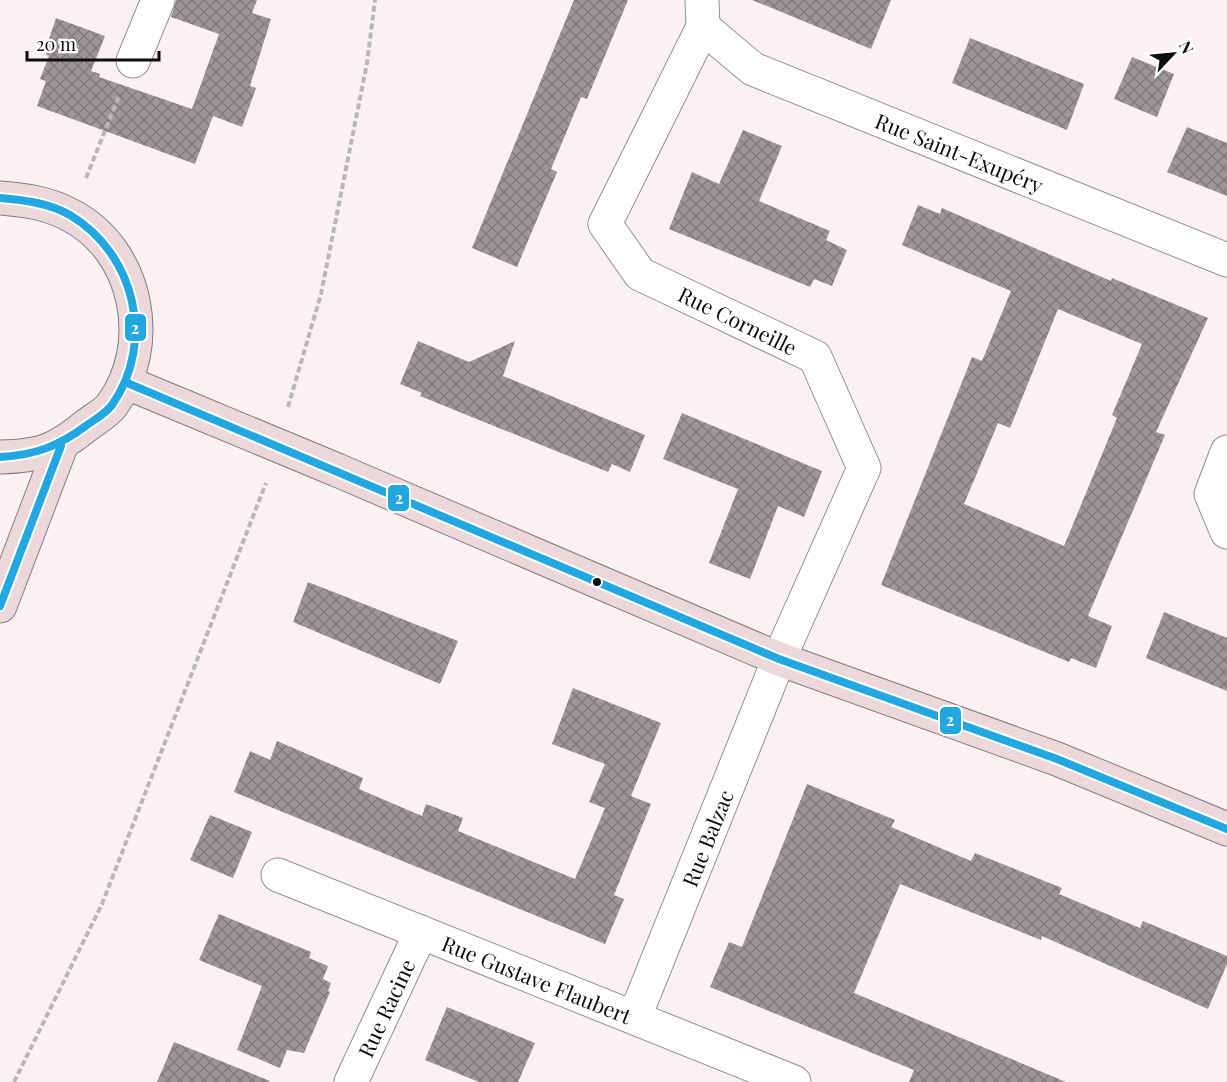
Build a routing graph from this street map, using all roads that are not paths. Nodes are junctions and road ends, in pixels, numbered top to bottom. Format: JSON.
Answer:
{"nodes":[{"id":1,"x":158,"y":0,"type":"edge"},
{"id":2,"x":702,"y":14,"type":"edge"},
{"id":3,"x":133,"y":61,"type":"road end"},
{"id":4,"x":0,"y":198,"type":"edge"},
{"id":5,"x":1227,"y":260,"type":"edge"},
{"id":6,"x":125,"y":382,"type":"junction"},
{"id":7,"x":61,"y":446,"type":"junction"},
{"id":8,"x":1227,"y":453,"type":"edge"},
{"id":9,"x":0,"y":457,"type":"edge"},
{"id":10,"x":1227,"y":532,"type":"edge"},
{"id":11,"x":0,"y":606,"type":"edge"},
{"id":12,"x":779,"y":659,"type":"junction"},
{"id":13,"x":1227,"y":829,"type":"edge"},
{"id":14,"x":279,"y":876,"type":"dead end"},
{"id":15,"x":421,"y":932,"type":"junction"},
{"id":16,"x":635,"y":1016,"type":"junction"},
{"id":17,"x":351,"y":1082,"type":"edge"},
{"id":18,"x":794,"y":1082,"type":"edge"}],
"edges":[{"from":1,"to":3,"type":"street"},
{"from":2,"to":5,"type":"street","name":"Rue Saint-Exupéry"},
{"from":2,"to":12,"type":"street","name":"Rue Corneille"},
{"from":4,"to":6,"type":"main road"},
{"from":6,"to":7,"type":"main road"},
{"from":6,"to":12,"type":"main road","bridge":true},
{"from":7,"to":9,"type":"main road"},
{"from":7,"to":11,"type":"main road"},
{"from":8,"to":10,"type":"street"},
{"from":12,"to":13,"type":"main road"},
{"from":12,"to":16,"type":"street","name":"Rue Balzac"},
{"from":14,"to":15,"type":"street","name":"Rue Gustave Flaubert"},
{"from":15,"to":16,"type":"street","name":"Rue Gustave Flaubert"},
{"from":15,"to":17,"type":"street","name":"Rue Racine"},
{"from":16,"to":18,"type":"street","name":"Rue Gustave Flaubert"}]}
